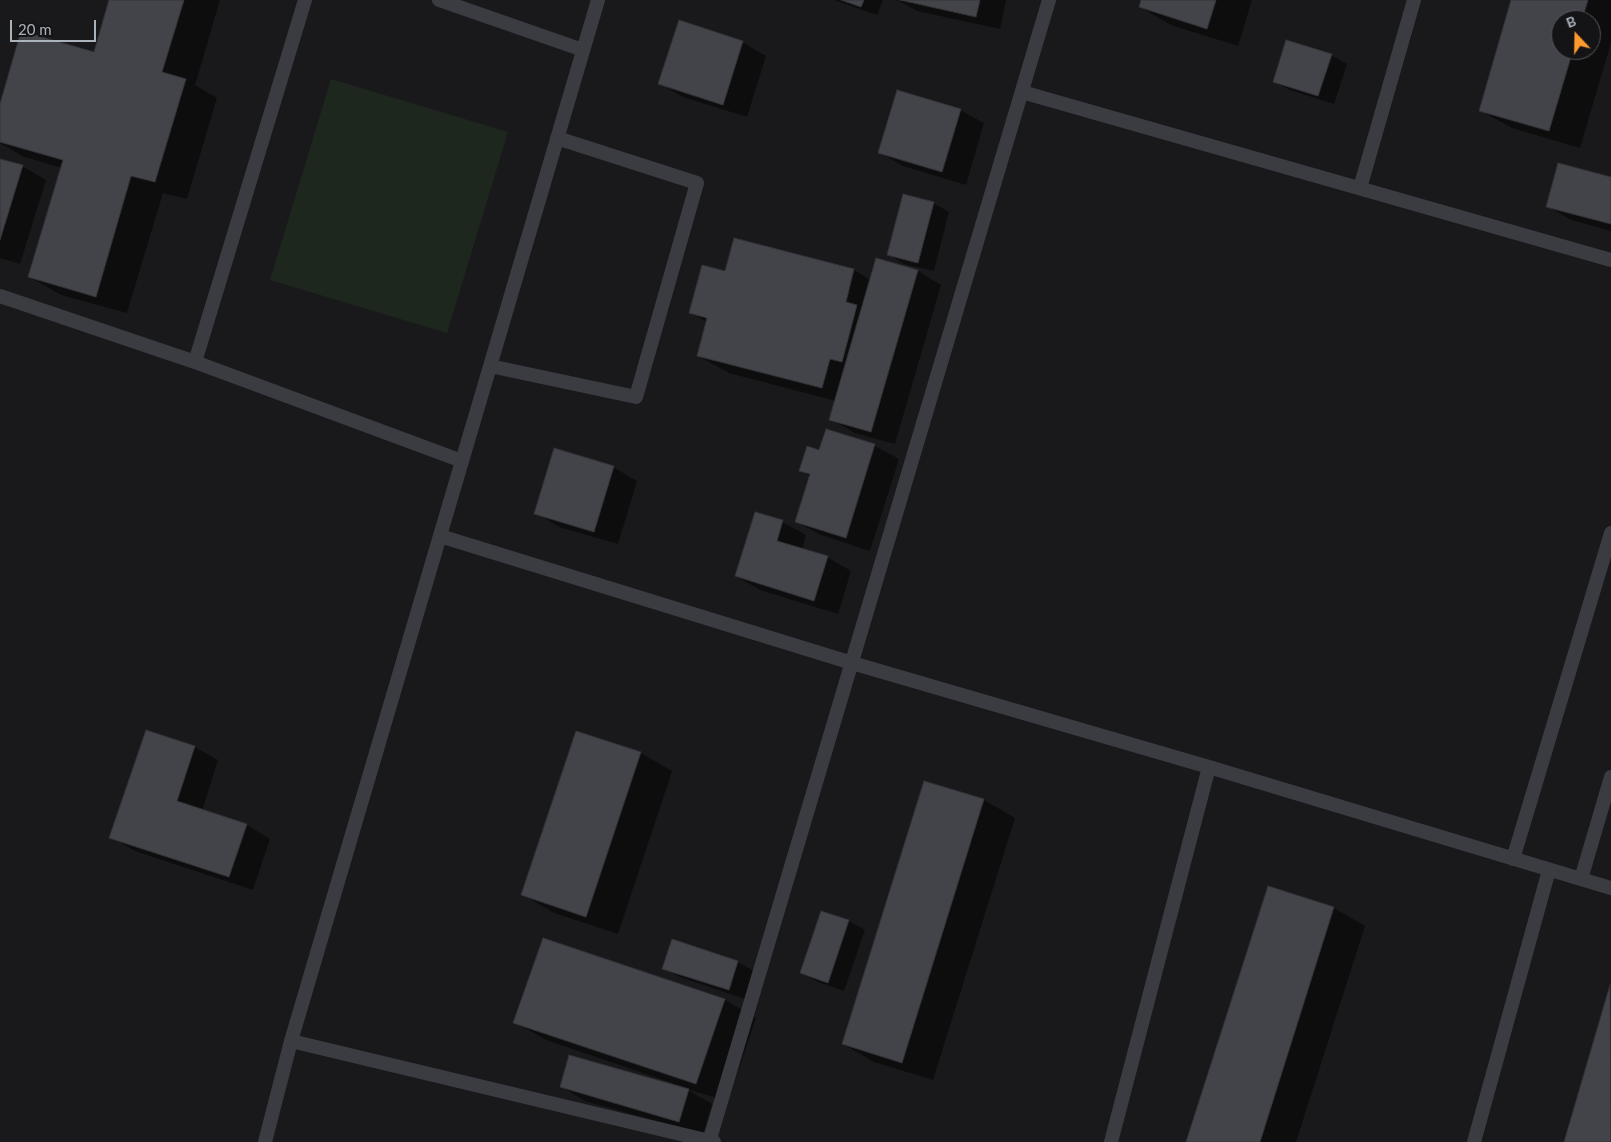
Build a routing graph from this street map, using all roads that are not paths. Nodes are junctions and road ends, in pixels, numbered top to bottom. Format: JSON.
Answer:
{"nodes":[{"id":1,"x":305,"y":0,"type":"edge"},
{"id":2,"x":439,"y":0,"type":"edge"},
{"id":3,"x":598,"y":0,"type":"edge"},
{"id":4,"x":1049,"y":0,"type":"edge"},
{"id":5,"x":1414,"y":0,"type":"edge"},
{"id":6,"x":583,"y":50,"type":"junction"},
{"id":7,"x":1022,"y":92,"type":"junction"},
{"id":8,"x":557,"y":138,"type":"junction"},
{"id":9,"x":1360,"y":188,"type":"junction"},
{"id":10,"x":1611,"y":260,"type":"edge"},
{"id":11,"x":0,"y":296,"type":"edge"},
{"id":12,"x":195,"y":362,"type":"junction"},
{"id":13,"x":490,"y":366,"type":"junction"},
{"id":14,"x":462,"y":462,"type":"junction"},
{"id":15,"x":1611,"y":533,"type":"edge"},
{"id":16,"x":440,"y":536,"type":"junction"},
{"id":17,"x":852,"y":663,"type":"junction"},
{"id":18,"x":1209,"y":767,"type":"junction"},
{"id":19,"x":1611,"y":777,"type":"edge"},
{"id":20,"x":1513,"y":859,"type":"junction"},
{"id":21,"x":1549,"y":870,"type":"junction"},
{"id":22,"x":1581,"y":879,"type":"junction"},
{"id":23,"x":1611,"y":888,"type":"edge"},
{"id":24,"x":292,"y":1041,"type":"junction"},
{"id":25,"x":265,"y":1142,"type":"edge"},
{"id":26,"x":711,"y":1142,"type":"edge"},
{"id":27,"x":1111,"y":1142,"type":"edge"},
{"id":28,"x":1474,"y":1142,"type":"edge"}],
"edges":[{"from":1,"to":12,"type":"lane"},
{"from":2,"to":6,"type":"lane"},
{"from":3,"to":6,"type":"lane"},
{"from":4,"to":7,"type":"lane"},
{"from":5,"to":9,"type":"lane"},
{"from":6,"to":8,"type":"lane"},
{"from":7,"to":9,"type":"lane"},
{"from":7,"to":17,"type":"lane"},
{"from":8,"to":13,"type":"lane"},
{"from":8,"to":13,"type":"lane"},
{"from":9,"to":10,"type":"lane"},
{"from":11,"to":12,"type":"lane"},
{"from":12,"to":14,"type":"lane"},
{"from":13,"to":14,"type":"lane"},
{"from":14,"to":16,"type":"lane"},
{"from":15,"to":20,"type":"lane"},
{"from":16,"to":17,"type":"lane"},
{"from":16,"to":24,"type":"lane"},
{"from":17,"to":18,"type":"lane"},
{"from":17,"to":26,"type":"lane"},
{"from":18,"to":20,"type":"lane"},
{"from":18,"to":27,"type":"lane"},
{"from":19,"to":22,"type":"lane"},
{"from":20,"to":21,"type":"lane"},
{"from":21,"to":22,"type":"lane"},
{"from":21,"to":28,"type":"lane"},
{"from":22,"to":23,"type":"lane"},
{"from":24,"to":25,"type":"lane"},
{"from":24,"to":26,"type":"lane"}]}
